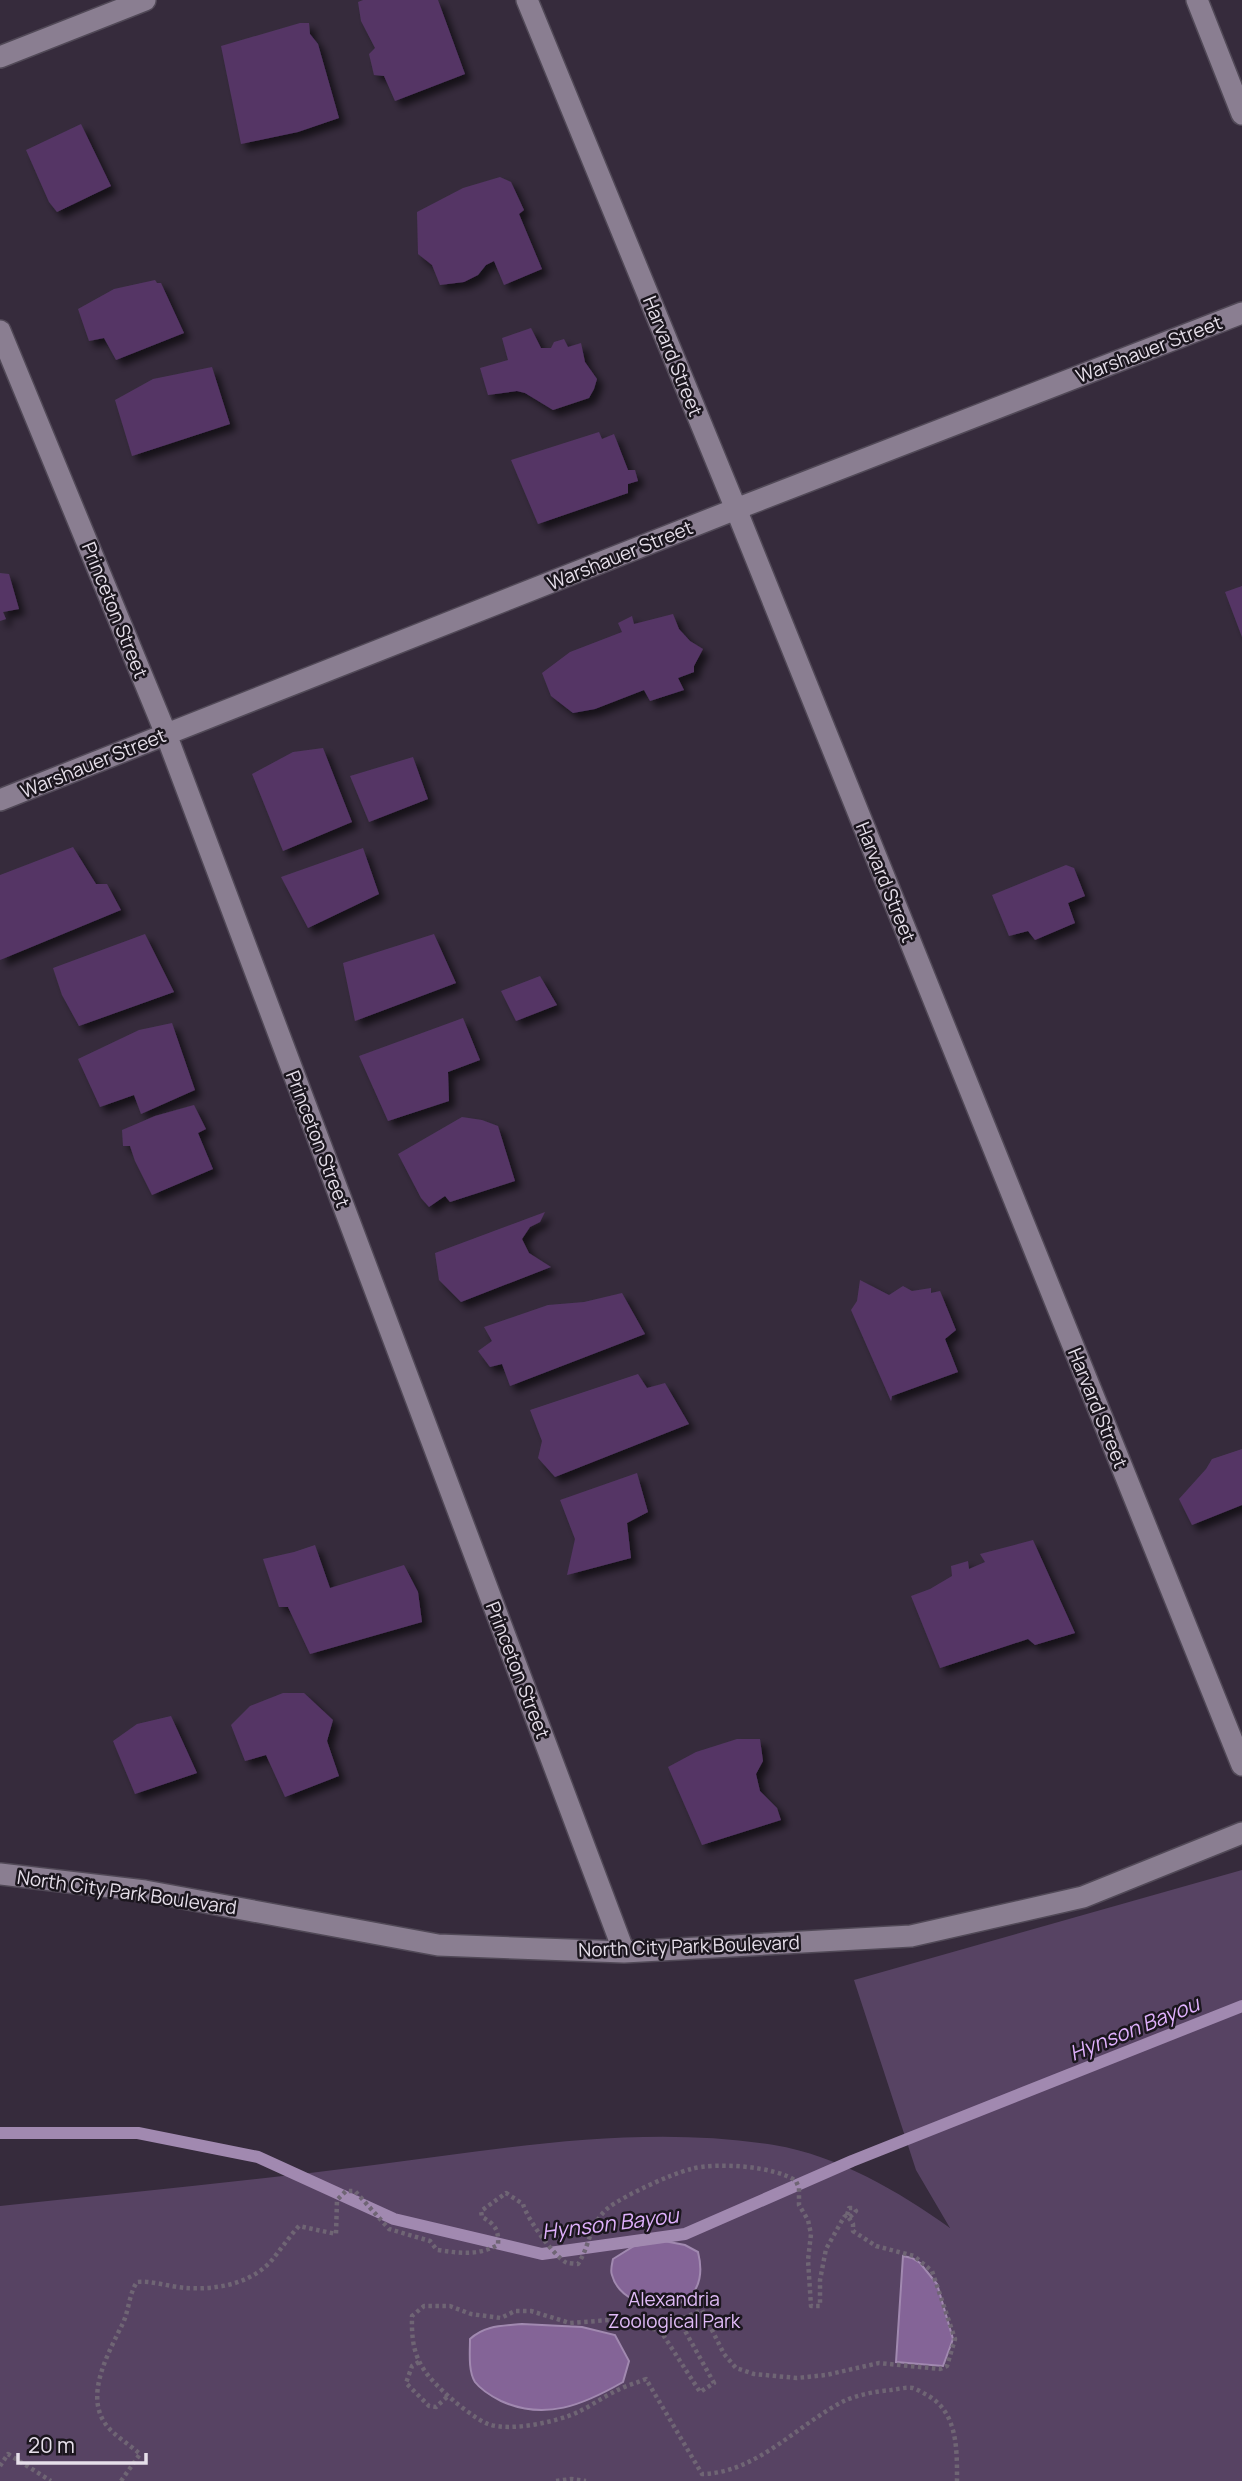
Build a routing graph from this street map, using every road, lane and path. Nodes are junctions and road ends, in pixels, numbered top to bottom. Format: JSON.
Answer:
{"nodes":[{"id":1,"x":145,"y":0,"type":"edge"},
{"id":2,"x":527,"y":0,"type":"edge"},
{"id":3,"x":1197,"y":0,"type":"edge"},
{"id":4,"x":0,"y":57,"type":"edge"},
{"id":5,"x":1242,"y":114,"type":"edge"},
{"id":6,"x":1242,"y":313,"type":"edge"},
{"id":7,"x":0,"y":331,"type":"edge"},
{"id":8,"x":736,"y":509,"type":"junction"},
{"id":9,"x":166,"y":734,"type":"junction"},
{"id":10,"x":0,"y":800,"type":"edge"},
{"id":11,"x":1242,"y":1765,"type":"edge"},
{"id":12,"x":1242,"y":1833,"type":"edge"},
{"id":13,"x":0,"y":1874,"type":"edge"},
{"id":14,"x":624,"y":1952,"type":"junction"},
{"id":15,"x":419,"y":2362,"type":"junction"},
{"id":16,"x":448,"y":2396,"type":"junction"},
{"id":17,"x":0,"y":2466,"type":"edge"},
{"id":18,"x":51,"y":2481,"type":"edge"},
{"id":19,"x":121,"y":2481,"type":"edge"},
{"id":20,"x":555,"y":2481,"type":"edge"},
{"id":21,"x":586,"y":2481,"type":"edge"},
{"id":22,"x":957,"y":2481,"type":"edge"}],
"edges":[{"from":1,"to":4,"type":"street"},
{"from":2,"to":8,"type":"street","name":"Harvard Street"},
{"from":3,"to":5,"type":"street"},
{"from":6,"to":8,"type":"street","name":"Warshauer Street"},
{"from":7,"to":9,"type":"street","name":"Princeton Street"},
{"from":8,"to":9,"type":"street","name":"Warshauer Street"},
{"from":8,"to":11,"type":"street","name":"Harvard Street"},
{"from":9,"to":10,"type":"street","name":"Warshauer Street"},
{"from":9,"to":14,"type":"street","name":"Princeton Street"},
{"from":12,"to":14,"type":"street","name":"North City Park Boulevard"},
{"from":13,"to":14,"type":"street","name":"North City Park Boulevard"},
{"from":15,"to":16,"type":"path"},
{"from":15,"to":16,"type":"path"},
{"from":15,"to":19,"type":"path"},
{"from":16,"to":22,"type":"path"},
{"from":17,"to":18,"type":"path"},
{"from":20,"to":21,"type":"path"}]}
